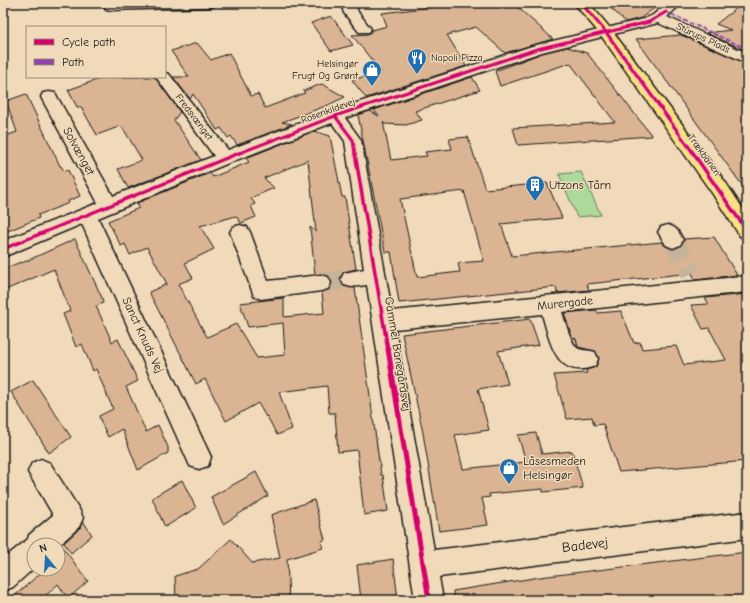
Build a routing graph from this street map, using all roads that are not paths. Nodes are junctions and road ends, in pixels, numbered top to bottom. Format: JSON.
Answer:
{"nodes":[{"id":1,"x":209,"y":3,"type":"edge"},
{"id":2,"x":334,"y":3,"type":"edge"},
{"id":3,"x":349,"y":3,"type":"edge"},
{"id":4,"x":581,"y":3,"type":"edge"},
{"id":5,"x":669,"y":4,"type":"edge"},
{"id":6,"x":111,"y":6,"type":"dead end"},
{"id":7,"x":658,"y":18,"type":"junction"},
{"id":8,"x":364,"y":29,"type":"dead end"},
{"id":9,"x":604,"y":31,"type":"junction"},
{"id":10,"x":747,"y":59,"type":"edge"},
{"id":11,"x":165,"y":78,"type":"edge"},
{"id":12,"x":49,"y":97,"type":"dead end"},
{"id":13,"x":335,"y":116,"type":"junction"},
{"id":14,"x":224,"y":158,"type":"junction"},
{"id":15,"x":109,"y":206,"type":"junction"},
{"id":16,"x":88,"y":214,"type":"junction"},
{"id":17,"x":746,"y":228,"type":"edge"},
{"id":18,"x":240,"y":232,"type":"dead end"},
{"id":19,"x":3,"y":249,"type":"edge"},
{"id":20,"x":375,"y":276,"type":"junction"},
{"id":21,"x":351,"y":279,"type":"tunnel mouth"},
{"id":22,"x":321,"y":283,"type":"tunnel mouth"},
{"id":23,"x":747,"y":284,"type":"edge"},
{"id":24,"x":549,"y":304,"type":"junction"},
{"id":25,"x":383,"y":321,"type":"junction"},
{"id":26,"x":587,"y":359,"type":"dead end"},
{"id":27,"x":199,"y":456,"type":"dead end"},
{"id":28,"x":41,"y":472,"type":"dead end"},
{"id":29,"x":747,"y":525,"type":"edge"},
{"id":30,"x":48,"y":537,"type":"edge"},
{"id":31,"x":26,"y":557,"type":"edge"},
{"id":32,"x":423,"y":565,"type":"junction"},
{"id":33,"x":3,"y":577,"type":"edge"},
{"id":34,"x":429,"y":600,"type":"edge"}],
"edges":[{"from":1,"to":6,"type":"street"},
{"from":2,"to":3,"type":"street"},
{"from":3,"to":8,"type":"street"},
{"from":4,"to":9,"type":"main road","name":"Trækbanen"},
{"from":5,"to":7,"type":"street","name":"Rosenkildevej"},
{"from":7,"to":9,"type":"street","name":"Rosenkildevej"},
{"from":7,"to":10,"type":"street","name":"Stürups Plads"},
{"from":9,"to":13,"type":"street","name":"Rosenkildevej"},
{"from":9,"to":17,"type":"main road","name":"Trækbanen"},
{"from":11,"to":14,"type":"street","name":"Fredsvænget"},
{"from":12,"to":15,"type":"street","name":"Solvænget"},
{"from":13,"to":14,"type":"street","name":"Rosenkildevej"},
{"from":13,"to":20,"type":"street","name":"Gammel Banegårdsvej"},
{"from":14,"to":15,"type":"street","name":"Rosenkildevej"},
{"from":15,"to":16,"type":"street","name":"Rosenkildevej"},
{"from":16,"to":19,"type":"street","name":"Rosenkildevej"},
{"from":16,"to":27,"type":"street","name":"Sanct Knuds Vej"},
{"from":18,"to":22,"type":"street"},
{"from":20,"to":21,"type":"street"},
{"from":20,"to":25,"type":"street","name":"Gammel Banegårdsvej"},
{"from":23,"to":24,"type":"street","name":"Murergade"},
{"from":24,"to":25,"type":"street","name":"Murergade"},
{"from":24,"to":26,"type":"street"},
{"from":25,"to":32,"type":"street","name":"Gammel Banegårdsvej"},
{"from":28,"to":30,"type":"street"},
{"from":29,"to":32,"type":"street","name":"Badevej"},
{"from":31,"to":33,"type":"street"},
{"from":32,"to":34,"type":"street","name":"Gammel Banegårdsvej"}]}
